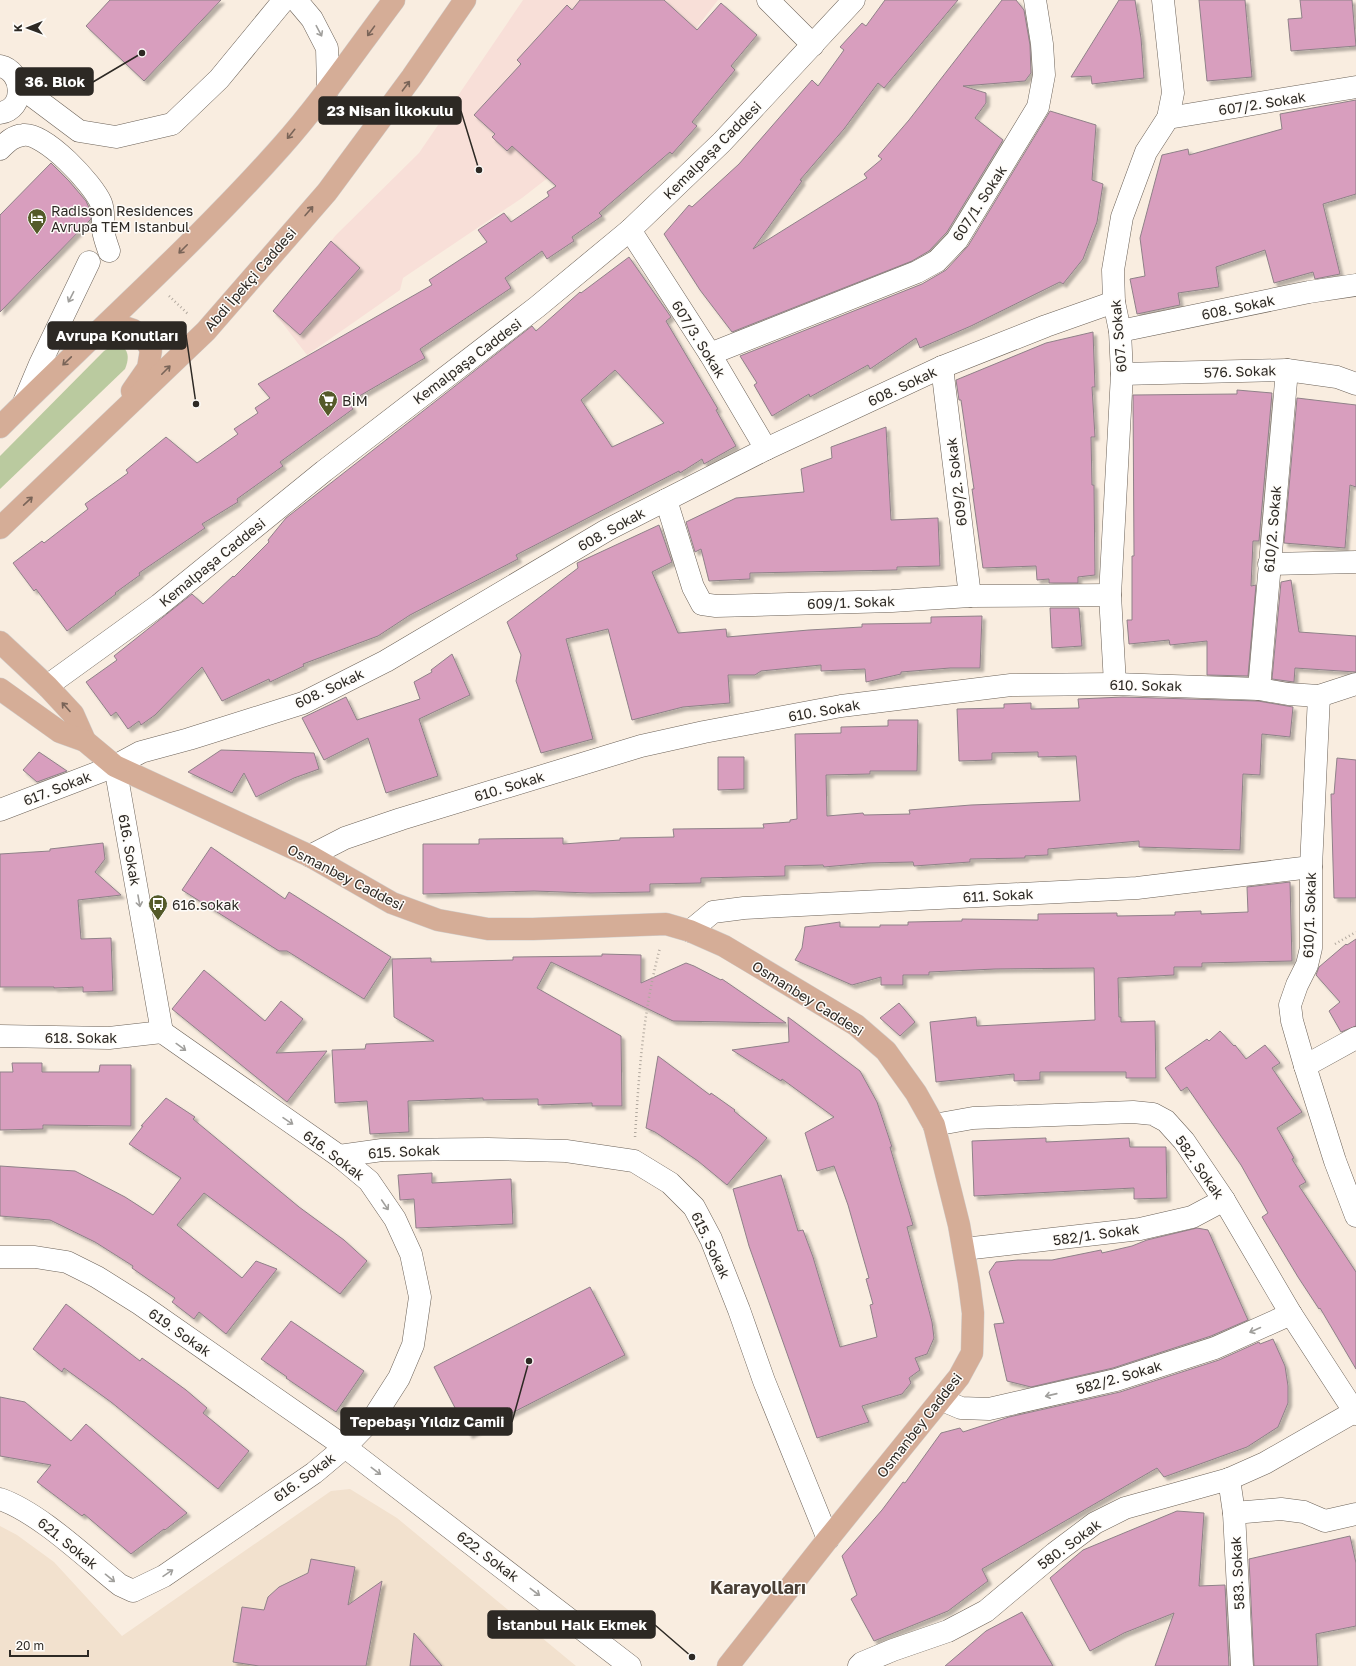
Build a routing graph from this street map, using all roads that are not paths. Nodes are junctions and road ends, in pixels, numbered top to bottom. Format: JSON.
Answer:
{"nodes":[{"id":1,"x":284,"y":0,"type":"edge"},
{"id":2,"x":296,"y":0,"type":"edge"},
{"id":3,"x":394,"y":0,"type":"edge"},
{"id":4,"x":466,"y":0,"type":"edge"},
{"id":5,"x":768,"y":0,"type":"edge"},
{"id":6,"x":854,"y":0,"type":"edge"},
{"id":7,"x":1034,"y":0,"type":"edge"},
{"id":8,"x":1163,"y":0,"type":"edge"},
{"id":9,"x":813,"y":45,"type":"junction"},
{"id":10,"x":8,"y":70,"type":"edge"},
{"id":11,"x":1356,"y":87,"type":"edge"},
{"id":12,"x":328,"y":89,"type":"junction"},
{"id":13,"x":0,"y":113,"type":"edge"},
{"id":14,"x":1168,"y":118,"type":"junction"},
{"id":15,"x":0,"y":149,"type":"edge"},
{"id":16,"x":630,"y":230,"type":"junction"},
{"id":17,"x":109,"y":251,"type":"dead end"},
{"id":18,"x":89,"y":262,"type":"dead end"},
{"id":19,"x":1356,"y":285,"type":"edge"},
{"id":20,"x":1114,"y":302,"type":"junction"},
{"id":21,"x":1120,"y":331,"type":"junction"},
{"id":22,"x":95,"y":334,"type":"junction"},
{"id":23,"x":710,"y":354,"type":"junction"},
{"id":24,"x":942,"y":367,"type":"junction"},
{"id":25,"x":1287,"y":370,"type":"junction"},
{"id":26,"x":1122,"y":374,"type":"junction"},
{"id":27,"x":1356,"y":384,"type":"edge"},
{"id":28,"x":24,"y":402,"type":"junction"},
{"id":29,"x":118,"y":417,"type":"junction"},
{"id":30,"x":0,"y":427,"type":"edge"},
{"id":31,"x":766,"y":449,"type":"junction"},
{"id":32,"x":666,"y":500,"type":"junction"},
{"id":33,"x":0,"y":528,"type":"edge"},
{"id":34,"x":1356,"y":562,"type":"edge"},
{"id":35,"x":1269,"y":564,"type":"junction"},
{"id":36,"x":1110,"y":594,"type":"junction"},
{"id":37,"x":970,"y":596,"type":"junction"},
{"id":38,"x":0,"y":642,"type":"edge"},
{"id":39,"x":1115,"y":684,"type":"junction"},
{"id":40,"x":1356,"y":684,"type":"edge"},
{"id":41,"x":47,"y":686,"type":"junction"},
{"id":42,"x":0,"y":689,"type":"edge"},
{"id":43,"x":1259,"y":689,"type":"junction"},
{"id":44,"x":1319,"y":696,"type":"junction"},
{"id":45,"x":85,"y":741,"type":"junction"},
{"id":46,"x":115,"y":766,"type":"junction"},
{"id":47,"x":0,"y":810,"type":"edge"},
{"id":48,"x":310,"y":856,"type":"junction"},
{"id":49,"x":1311,"y":867,"type":"junction"},
{"id":50,"x":690,"y":931,"type":"junction"},
{"id":51,"x":162,"y":1032,"type":"junction"},
{"id":52,"x":0,"y":1036,"type":"edge"},
{"id":53,"x":1356,"y":1038,"type":"edge"},
{"id":54,"x":1305,"y":1066,"type":"junction"},
{"id":55,"x":934,"y":1125,"type":"junction"},
{"id":56,"x":339,"y":1156,"type":"junction"},
{"id":57,"x":1224,"y":1200,"type":"junction"},
{"id":58,"x":1356,"y":1216,"type":"edge"},
{"id":59,"x":964,"y":1249,"type":"junction"},
{"id":60,"x":0,"y":1257,"type":"edge"},
{"id":61,"x":1291,"y":1314,"type":"junction"},
{"id":62,"x":942,"y":1400,"type":"junction"},
{"id":63,"x":1355,"y":1413,"type":"edge"},
{"id":64,"x":345,"y":1447,"type":"junction"},
{"id":65,"x":1229,"y":1480,"type":"junction"},
{"id":66,"x":0,"y":1498,"type":"edge"},
{"id":67,"x":1234,"y":1513,"type":"junction"},
{"id":68,"x":1356,"y":1514,"type":"edge"},
{"id":69,"x":828,"y":1539,"type":"junction"},
{"id":70,"x":134,"y":1591,"type":"joint"},
{"id":71,"x":630,"y":1666,"type":"edge"},
{"id":72,"x":728,"y":1666,"type":"edge"},
{"id":73,"x":859,"y":1666,"type":"edge"},
{"id":74,"x":1242,"y":1666,"type":"edge"}],
"edges":[{"from":1,"to":10,"type":"street"},
{"from":2,"to":12,"type":"street","one_way":true},
{"from":3,"to":12,"type":"main road","one_way":true},
{"from":29,"to":4,"type":"main road","name":"Abdi İpekçi Caddesi","one_way":true},
{"from":5,"to":9,"type":"street"},
{"from":6,"to":9,"type":"street","name":"Kemalpaşa Caddesi"},
{"from":7,"to":23,"type":"street","name":"607/1. Sokak"},
{"from":8,"to":14,"type":"street","name":"607. Sokak"},
{"from":9,"to":16,"type":"street","name":"Kemalpaşa Caddesi"},
{"from":10,"to":13,"type":"street"},
{"from":11,"to":14,"type":"street","name":"607/2. Sokak"},
{"from":12,"to":22,"type":"main road","one_way":true},
{"from":14,"to":20,"type":"street","name":"607. Sokak"},
{"from":15,"to":17,"type":"street"},
{"from":16,"to":23,"type":"street","name":"607/3. Sokak"},
{"from":16,"to":41,"type":"street","name":"Kemalpaşa Caddesi"},
{"from":18,"to":28,"type":"street","one_way":true},
{"from":19,"to":21,"type":"street","name":"608. Sokak"},
{"from":20,"to":21,"type":"street","name":"607. Sokak"},
{"from":20,"to":24,"type":"street","name":"608. Sokak"},
{"from":21,"to":26,"type":"street","name":"607. Sokak"},
{"from":22,"to":28,"type":"main road","one_way":true},
{"from":22,"to":29,"type":"main road"},
{"from":23,"to":31,"type":"street","name":"607/3. Sokak"},
{"from":24,"to":31,"type":"street","name":"608. Sokak"},
{"from":24,"to":37,"type":"street","name":"609/2. Sokak"},
{"from":25,"to":26,"type":"street","name":"576. Sokak"},
{"from":25,"to":27,"type":"street","name":"576. Sokak"},
{"from":25,"to":35,"type":"street","name":"610/2. Sokak"},
{"from":26,"to":36,"type":"street","name":"607. Sokak"},
{"from":28,"to":30,"type":"main road"},
{"from":33,"to":29,"type":"main road","name":"Abdi İpekçi Caddesi","one_way":true},
{"from":31,"to":32,"type":"street","name":"608. Sokak"},
{"from":32,"to":37,"type":"street","name":"609/1. Sokak"},
{"from":32,"to":46,"type":"street","name":"608. Sokak"},
{"from":34,"to":35,"type":"street"},
{"from":35,"to":43,"type":"street","name":"610/2. Sokak"},
{"from":36,"to":37,"type":"street","name":"609/1. Sokak"},
{"from":36,"to":39,"type":"street","name":"607. Sokak"},
{"from":38,"to":41,"type":"main road"},
{"from":39,"to":43,"type":"street","name":"610. Sokak"},
{"from":39,"to":48,"type":"street","name":"610. Sokak"},
{"from":40,"to":44,"type":"street","name":"610. Sokak"},
{"from":45,"to":41,"type":"main road","one_way":true},
{"from":42,"to":45,"type":"main road"},
{"from":43,"to":44,"type":"street","name":"610. Sokak"},
{"from":44,"to":49,"type":"street","name":"610/1. Sokak"},
{"from":45,"to":46,"type":"main road","name":"Osmanbey Caddesi"},
{"from":46,"to":47,"type":"street","name":"617. Sokak"},
{"from":46,"to":48,"type":"main road","name":"Osmanbey Caddesi"},
{"from":46,"to":51,"type":"street","name":"616. Sokak","one_way":true},
{"from":48,"to":50,"type":"main road","name":"Osmanbey Caddesi"},
{"from":49,"to":50,"type":"street","name":"611. Sokak"},
{"from":49,"to":54,"type":"street","name":"610/1. Sokak"},
{"from":50,"to":55,"type":"main road","name":"Osmanbey Caddesi"},
{"from":51,"to":52,"type":"street","name":"618. Sokak"},
{"from":51,"to":56,"type":"street","name":"616. Sokak","one_way":true},
{"from":53,"to":54,"type":"street"},
{"from":54,"to":58,"type":"street","name":"610/1. Sokak"},
{"from":55,"to":57,"type":"street","name":"582. Sokak"},
{"from":55,"to":59,"type":"main road","name":"Osmanbey Caddesi"},
{"from":56,"to":64,"type":"street","name":"616. Sokak","one_way":true},
{"from":56,"to":69,"type":"street","name":"615. Sokak"},
{"from":57,"to":59,"type":"street","name":"582/1. Sokak"},
{"from":57,"to":61,"type":"street","name":"582. Sokak"},
{"from":59,"to":62,"type":"main road","name":"Osmanbey Caddesi"},
{"from":60,"to":64,"type":"street","name":"619. Sokak"},
{"from":61,"to":62,"type":"street","name":"582/2. Sokak","one_way":true},
{"from":61,"to":63,"type":"street","name":"582. Sokak"},
{"from":62,"to":69,"type":"main road","name":"Osmanbey Caddesi"},
{"from":63,"to":65,"type":"street","name":"580. Sokak"},
{"from":70,"to":64,"type":"street","name":"616. Sokak","one_way":true},
{"from":64,"to":71,"type":"street","name":"622. Sokak","one_way":true},
{"from":65,"to":67,"type":"street","name":"583. Sokak"},
{"from":65,"to":73,"type":"street","name":"580. Sokak"},
{"from":66,"to":70,"type":"street","name":"621. Sokak","one_way":true},
{"from":67,"to":68,"type":"street"},
{"from":67,"to":74,"type":"street","name":"583. Sokak"},
{"from":69,"to":72,"type":"main road","name":"Osmanbey Caddesi"}]}
